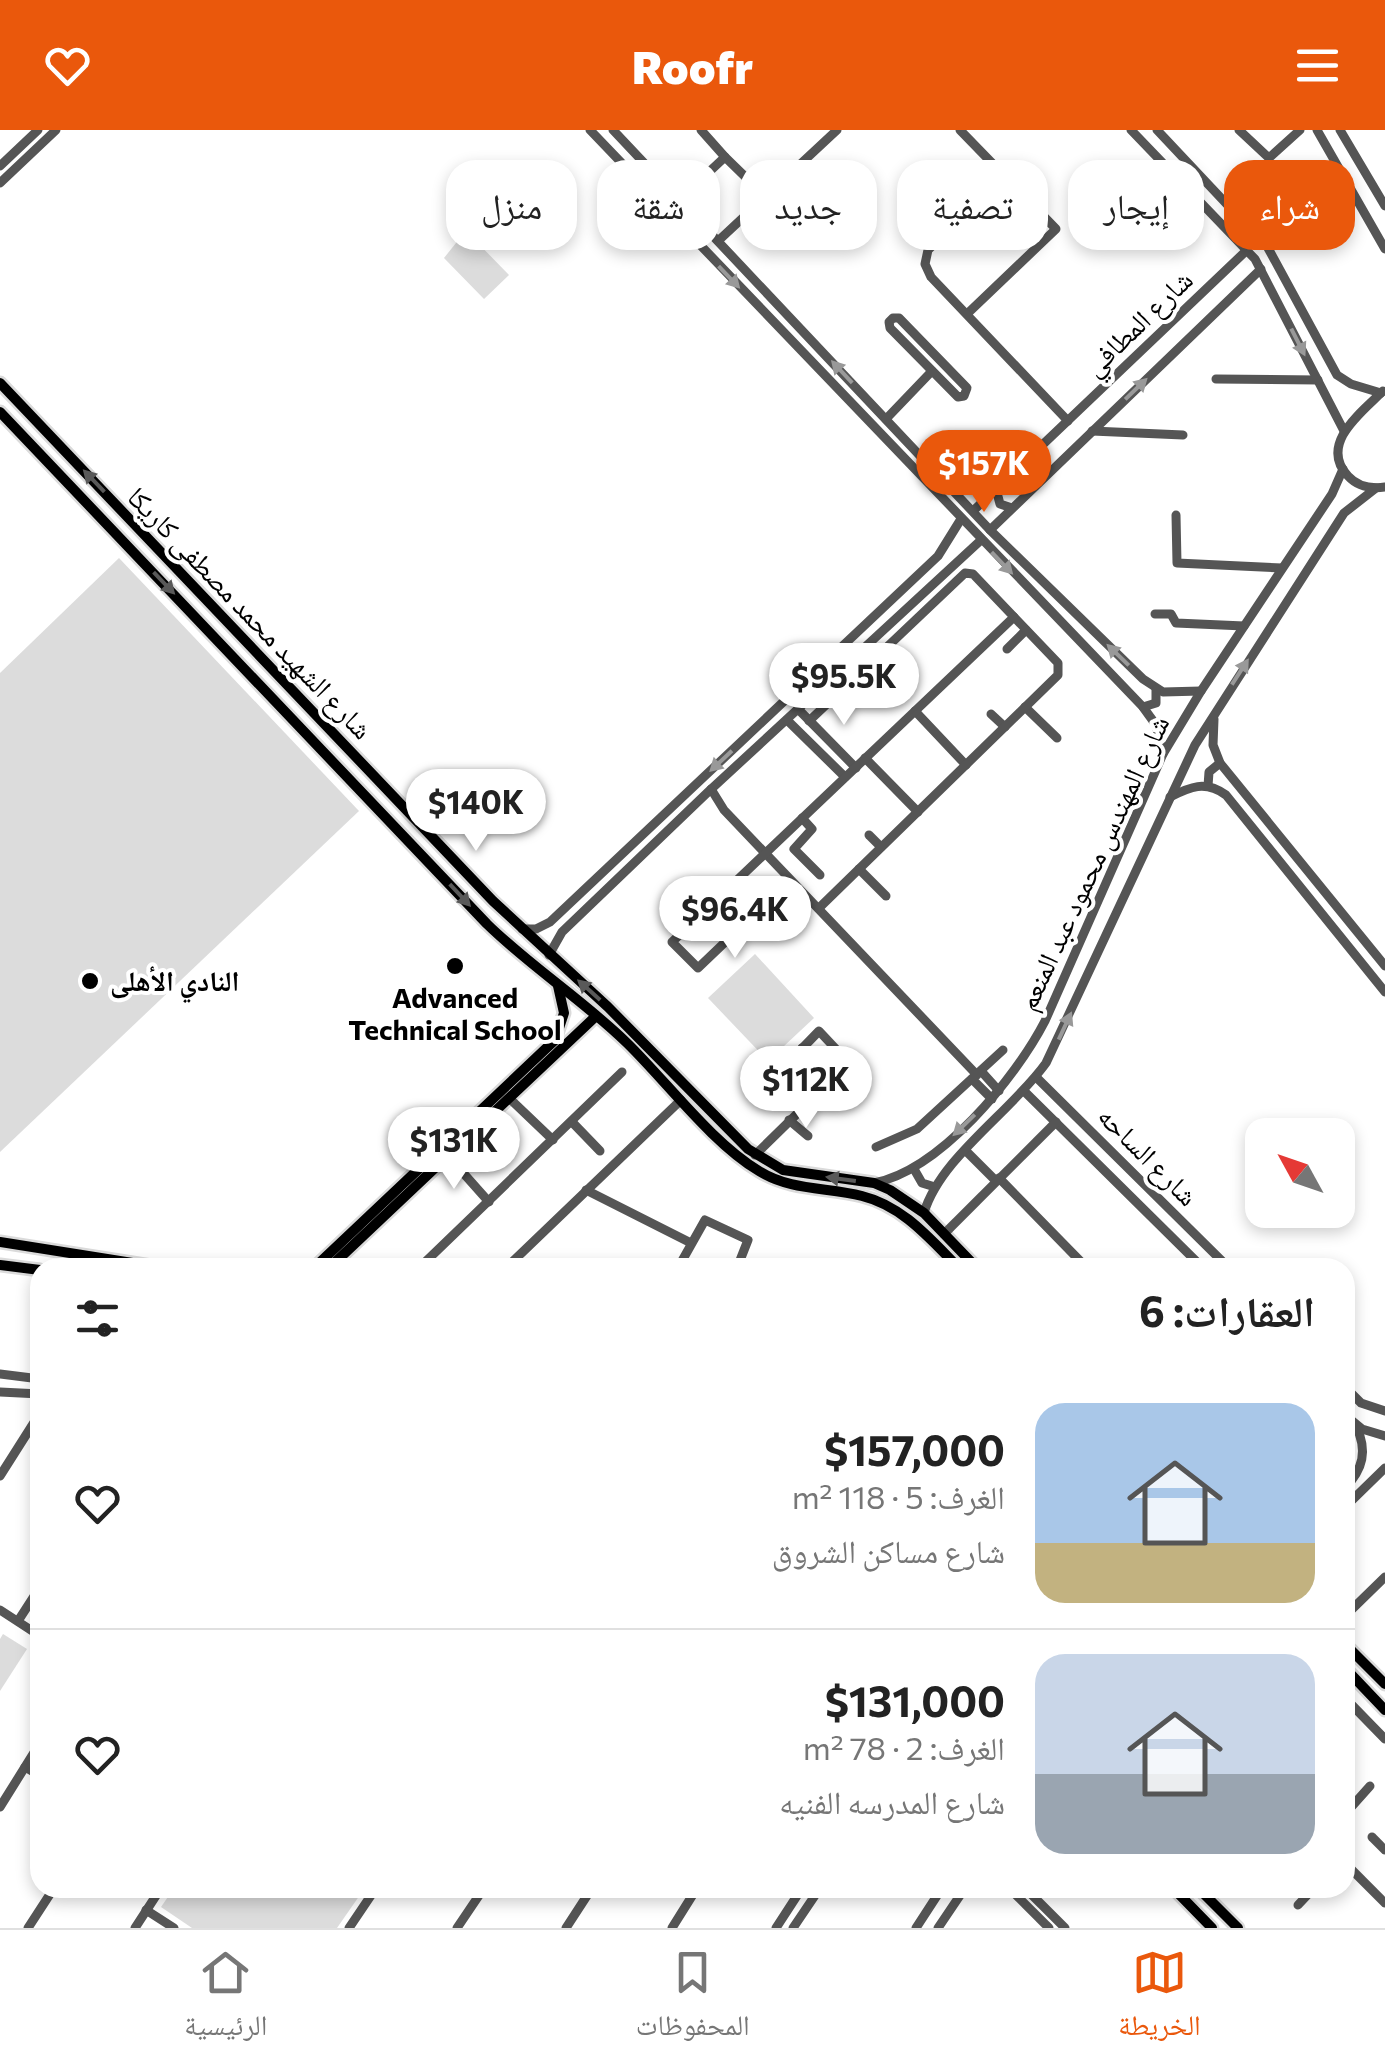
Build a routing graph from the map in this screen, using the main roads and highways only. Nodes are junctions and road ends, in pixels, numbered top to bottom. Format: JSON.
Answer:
{"nodes":[{"id":1,"x":0,"y":383,"type":"edge"},
{"id":2,"x":0,"y":412,"type":"edge"},
{"id":3,"x":123,"y":512,"type":"junction"},
{"id":4,"x":109,"y":525,"type":"junction"},
{"id":5,"x":141,"y":531,"type":"junction"},
{"id":6,"x":127,"y":544,"type":"junction"},
{"id":7,"x":557,"y":985,"type":"junction"},
{"id":8,"x":596,"y":1016,"type":"junction"},
{"id":9,"x":563,"y":1021,"type":"junction"},
{"id":10,"x":578,"y":1034,"type":"junction"},
{"id":11,"x":0,"y":1242,"type":"edge"},
{"id":12,"x":101,"y":1258,"type":"edge"},
{"id":13,"x":325,"y":1258,"type":"edge"},
{"id":14,"x":340,"y":1258,"type":"edge"},
{"id":15,"x":950,"y":1258,"type":"edge"},
{"id":16,"x":967,"y":1258,"type":"edge"},
{"id":17,"x":0,"y":1265,"type":"edge"},
{"id":18,"x":30,"y":1269,"type":"edge"},
{"id":19,"x":1355,"y":1654,"type":"edge"},
{"id":20,"x":1355,"y":1678,"type":"edge"},
{"id":21,"x":1385,"y":1684,"type":"edge"},
{"id":22,"x":1385,"y":1710,"type":"edge"},
{"id":23,"x":1183,"y":1898,"type":"edge"},
{"id":24,"x":1208,"y":1898,"type":"edge"},
{"id":25,"x":1212,"y":1928,"type":"edge"},
{"id":26,"x":1238,"y":1928,"type":"edge"}],
"edges":[{"from":3,"to":1,"type":"main road","name":"شارع الشهيد محمد مصطفى كاريكا","one_way":true},
{"from":2,"to":4,"type":"main road","name":"شارع الشهيد محمد مصطفى كاريكا"},
{"from":3,"to":4,"type":"main road"},
{"from":3,"to":5,"type":"main road","name":"شارع الشهيد محمد مصطفى كاريكا"},
{"from":4,"to":6,"type":"main road","name":"شارع الشهيد محمد مصطفى كاريكا"},
{"from":5,"to":6,"type":"main road"},
{"from":16,"to":5,"type":"main road","name":"شارع الشهيد محمد مصطفى كاريكا","one_way":true},
{"from":6,"to":7,"type":"main road","name":"شارع الشهيد محمد مصطفى كاريكا","one_way":true},
{"from":7,"to":8,"type":"main road","name":"شارع الشهيد محمد مصطفى كاريكا"},
{"from":7,"to":9,"type":"main road"},
{"from":8,"to":10,"type":"main road"},
{"from":8,"to":15,"type":"main road","name":"شارع الشهيد محمد مصطفى كاريكا"},
{"from":9,"to":10,"type":"main road"},
{"from":9,"to":13,"type":"main road"},
{"from":10,"to":14,"type":"main road"},
{"from":11,"to":12,"type":"main road"},
{"from":17,"to":18,"type":"main road"},
{"from":19,"to":21,"type":"main road"},
{"from":20,"to":22,"type":"main road"},
{"from":23,"to":25,"type":"main road"},
{"from":24,"to":26,"type":"main road"}]}
